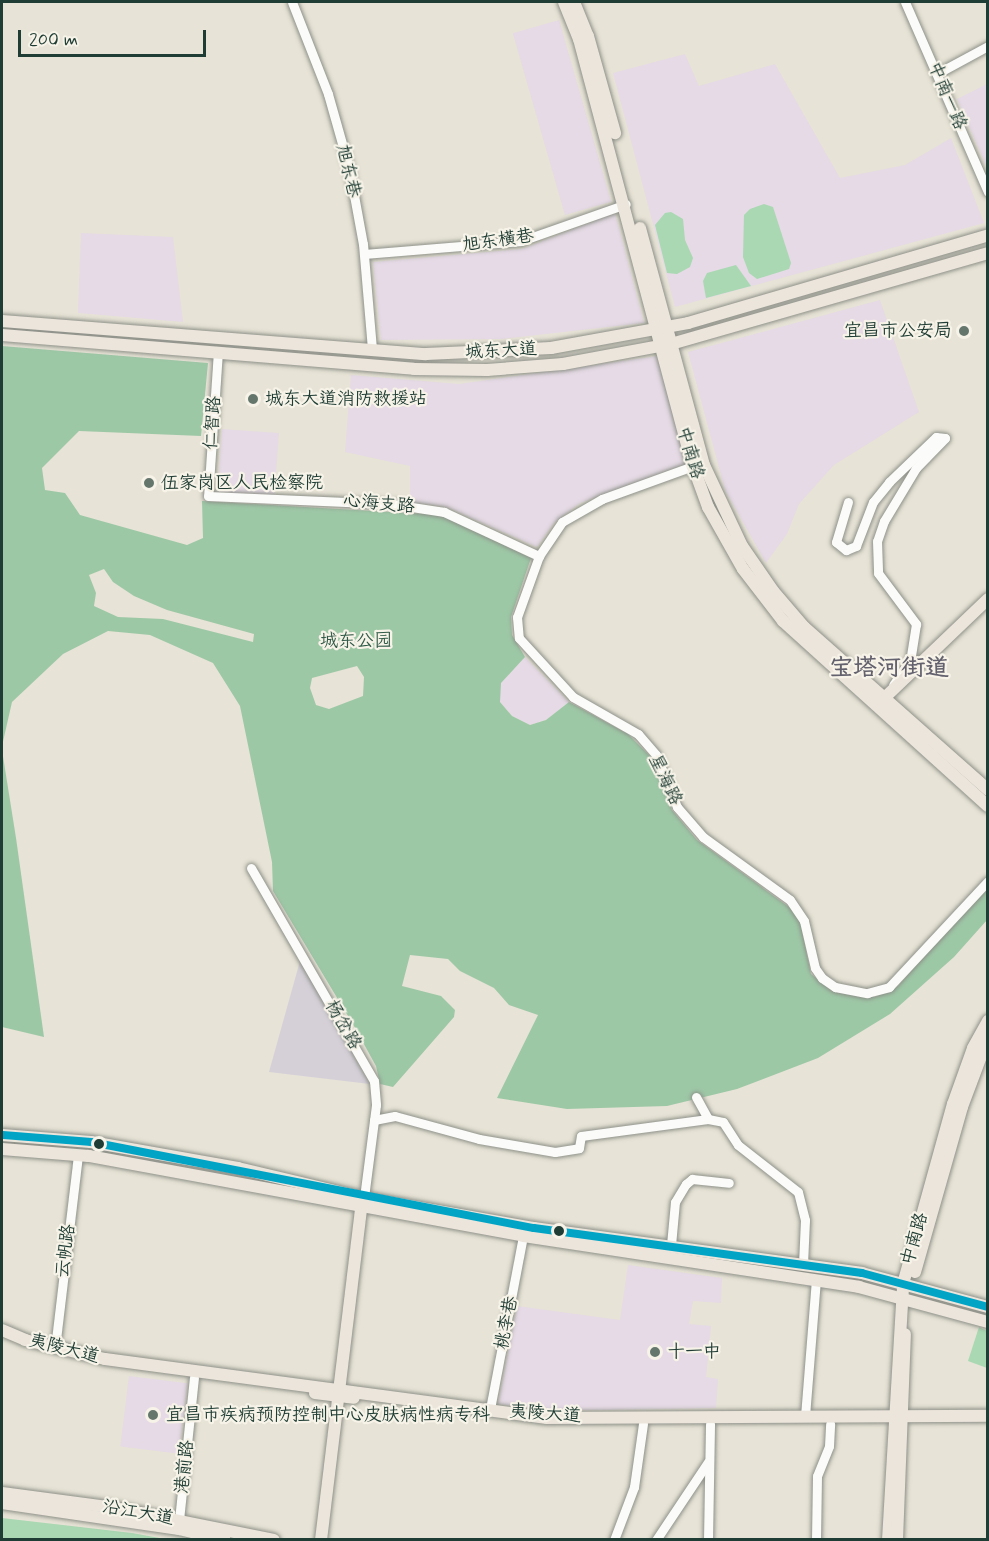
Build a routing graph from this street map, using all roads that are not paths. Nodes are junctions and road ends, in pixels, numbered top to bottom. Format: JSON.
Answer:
{"nodes":[{"id":1,"x":292,"y":2,"type":"edge"},
{"id":2,"x":564,"y":2,"type":"edge"},
{"id":3,"x":574,"y":2,"type":"edge"},
{"id":4,"x":905,"y":2,"type":"edge"},
{"id":5,"x":987,"y":46,"type":"edge"},
{"id":6,"x":938,"y":73,"type":"junction"},
{"id":7,"x":987,"y":192,"type":"edge"},
{"id":8,"x":626,"y":204,"type":"junction"},
{"id":9,"x":987,"y":235,"type":"edge"},
{"id":10,"x":364,"y":254,"type":"junction"},
{"id":11,"x":987,"y":254,"type":"edge"},
{"id":12,"x":2,"y":321,"type":"edge"},
{"id":13,"x":662,"y":329,"type":"junction"},
{"id":14,"x":2,"y":335,"type":"edge"},
{"id":15,"x":666,"y":345,"type":"junction"},
{"id":16,"x":372,"y":349,"type":"junction"},
{"id":17,"x":218,"y":351,"type":"junction"},
{"id":18,"x":693,"y":466,"type":"junction"},
{"id":19,"x":208,"y":496,"type":"joint"},
{"id":20,"x":848,"y":502,"type":"dead end"},
{"id":21,"x":539,"y":556,"type":"junction"},
{"id":22,"x":987,"y":599,"type":"edge"},
{"id":23,"x":987,"y":608,"type":"edge"},
{"id":24,"x":882,"y":705,"type":"junction"},
{"id":25,"x":987,"y":789,"type":"edge"},
{"id":26,"x":987,"y":806,"type":"edge"},
{"id":27,"x":251,"y":868,"type":"dead end"},
{"id":28,"x":987,"y":880,"type":"edge"},
{"id":29,"x":987,"y":1021,"type":"edge"},
{"id":30,"x":987,"y":1038,"type":"edge"},
{"id":31,"x":696,"y":1097,"type":"dead end"},
{"id":32,"x":708,"y":1119,"type":"junction"},
{"id":33,"x":374,"y":1120,"type":"junction"},
{"id":34,"x":2,"y":1135,"type":"edge"},
{"id":35,"x":2,"y":1149,"type":"edge"},
{"id":36,"x":78,"y":1155,"type":"junction"},
{"id":37,"x":729,"y":1183,"type":"dead end"},
{"id":38,"x":362,"y":1205,"type":"junction"},
{"id":39,"x":523,"y":1236,"type":"junction"},
{"id":40,"x":671,"y":1245,"type":"junction"},
{"id":41,"x":803,"y":1264,"type":"junction"},
{"id":42,"x":816,"y":1280,"type":"junction"},
{"id":43,"x":907,"y":1285,"type":"junction"},
{"id":44,"x":904,"y":1299,"type":"junction"},
{"id":45,"x":987,"y":1307,"type":"edge"},
{"id":46,"x":987,"y":1322,"type":"edge"},
{"id":47,"x":2,"y":1330,"type":"edge"},
{"id":48,"x":2,"y":1338,"type":"edge"},
{"id":49,"x":55,"y":1348,"type":"junction"},
{"id":50,"x":194,"y":1378,"type":"junction"},
{"id":51,"x":341,"y":1392,"type":"junction"},
{"id":52,"x":490,"y":1409,"type":"junction"},
{"id":53,"x":805,"y":1416,"type":"junction"},
{"id":54,"x":987,"y":1416,"type":"edge"},
{"id":55,"x":899,"y":1420,"type":"junction"},
{"id":56,"x":987,"y":1423,"type":"edge"},
{"id":57,"x":710,"y":1424,"type":"junction"},
{"id":58,"x":830,"y":1424,"type":"junction"},
{"id":59,"x":643,"y":1425,"type":"junction"},
{"id":60,"x":709,"y":1461,"type":"junction"},
{"id":61,"x":2,"y":1493,"type":"edge"},
{"id":62,"x":2,"y":1503,"type":"edge"},
{"id":63,"x":179,"y":1520,"type":"junction"},
{"id":64,"x":225,"y":1539,"type":"edge"},
{"id":65,"x":274,"y":1539,"type":"edge"},
{"id":66,"x":321,"y":1539,"type":"edge"},
{"id":67,"x":328,"y":1539,"type":"edge"},
{"id":68,"x":614,"y":1539,"type":"edge"},
{"id":69,"x":656,"y":1539,"type":"edge"},
{"id":70,"x":708,"y":1539,"type":"edge"},
{"id":71,"x":816,"y":1539,"type":"edge"},
{"id":72,"x":888,"y":1539,"type":"edge"},
{"id":73,"x":897,"y":1539,"type":"edge"}],
"edges":[{"from":1,"to":10,"type":"street","name":"旭东巷"},
{"from":2,"to":8,"type":"main road","name":"中南路"},
{"from":3,"to":13,"type":"main road","name":"中南路"},
{"from":4,"to":6,"type":"street","name":"中南一路"},
{"from":5,"to":6,"type":"street"},
{"from":6,"to":7,"type":"street","name":"中南一路"},
{"from":8,"to":10,"type":"street","name":"旭东横巷"},
{"from":8,"to":13,"type":"main road","name":"中南路"},
{"from":9,"to":13,"type":"main road","name":"城东大道"},
{"from":10,"to":16,"type":"street","name":"旭东巷"},
{"from":11,"to":15,"type":"main road","name":"城东大道"},
{"from":12,"to":16,"type":"main road","name":"城东大道"},
{"from":13,"to":15,"type":"main road","name":"中南路"},
{"from":13,"to":16,"type":"main road","name":"城东大道"},
{"from":14,"to":17,"type":"main road","name":"城东大道"},
{"from":15,"to":17,"type":"main road","name":"城东大道"},
{"from":15,"to":18,"type":"main road","name":"中南路"},
{"from":15,"to":24,"type":"main road","name":"中南路"},
{"from":17,"to":19,"type":"street","name":"仁智路"},
{"from":18,"to":21,"type":"street","name":"星海路"},
{"from":18,"to":24,"type":"main road","name":"中南路"},
{"from":19,"to":21,"type":"street","name":"心海支路"},
{"from":20,"to":24,"type":"street"},
{"from":21,"to":28,"type":"street","name":"星海路"},
{"from":22,"to":24,"type":"main road"},
{"from":23,"to":24,"type":"main road"},
{"from":24,"to":25,"type":"main road","name":"中南路"},
{"from":24,"to":26,"type":"main road","name":"中南路"},
{"from":27,"to":33,"type":"street","name":"杨岔路"},
{"from":29,"to":43,"type":"main road","name":"中南路"},
{"from":30,"to":43,"type":"main road","name":"中南路"},
{"from":31,"to":32,"type":"street"},
{"from":32,"to":33,"type":"street"},
{"from":32,"to":41,"type":"street"},
{"from":33,"to":38,"type":"street","name":"杨岔路"},
{"from":34,"to":38,"type":"main road"},
{"from":35,"to":36,"type":"main road"},
{"from":36,"to":38,"type":"main road"},
{"from":36,"to":49,"type":"street","name":"云帆路"},
{"from":37,"to":40,"type":"street"},
{"from":38,"to":39,"type":"main road"},
{"from":38,"to":40,"type":"main road"},
{"from":38,"to":51,"type":"main road","name":"杨岔路"},
{"from":39,"to":42,"type":"main road"},
{"from":39,"to":52,"type":"street","name":"桃李巷"},
{"from":40,"to":41,"type":"main road"},
{"from":41,"to":43,"type":"main road"},
{"from":42,"to":44,"type":"main road"},
{"from":42,"to":53,"type":"street"},
{"from":43,"to":44,"type":"main road","name":"中南路"},
{"from":43,"to":45,"type":"main road"},
{"from":44,"to":46,"type":"main road"},
{"from":44,"to":55,"type":"main road","name":"中南路"},
{"from":47,"to":49,"type":"main road","name":"夷陵大道"},
{"from":48,"to":50,"type":"main road","name":"夷陵大道"},
{"from":49,"to":51,"type":"main road","name":"夷陵大道"},
{"from":50,"to":51,"type":"main road","name":"夷陵大道"},
{"from":50,"to":63,"type":"street","name":"港前路"},
{"from":51,"to":52,"type":"main road","name":"夷陵大道"},
{"from":51,"to":59,"type":"main road","name":"夷陵大道"},
{"from":51,"to":66,"type":"main road","name":"杨岔路"},
{"from":51,"to":67,"type":"main road","name":"杨岔路"},
{"from":52,"to":53,"type":"main road","name":"夷陵大道"},
{"from":53,"to":55,"type":"main road","name":"夷陵大道"},
{"from":54,"to":55,"type":"main road","name":"夷陵大道"},
{"from":55,"to":56,"type":"main road","name":"夷陵大道"},
{"from":55,"to":58,"type":"main road","name":"夷陵大道"},
{"from":55,"to":72,"type":"main road","name":"中南路"},
{"from":55,"to":73,"type":"main road","name":"中南路"},
{"from":57,"to":58,"type":"main road","name":"夷陵大道"},
{"from":57,"to":59,"type":"main road","name":"夷陵大道"},
{"from":57,"to":60,"type":"street"},
{"from":58,"to":71,"type":"street"},
{"from":59,"to":68,"type":"street"},
{"from":60,"to":69,"type":"street"},
{"from":60,"to":70,"type":"street"},
{"from":61,"to":63,"type":"main road","name":"沿江大道"},
{"from":62,"to":64,"type":"main road","name":"沿江大道"},
{"from":63,"to":65,"type":"main road","name":"沿江大道"}]}
